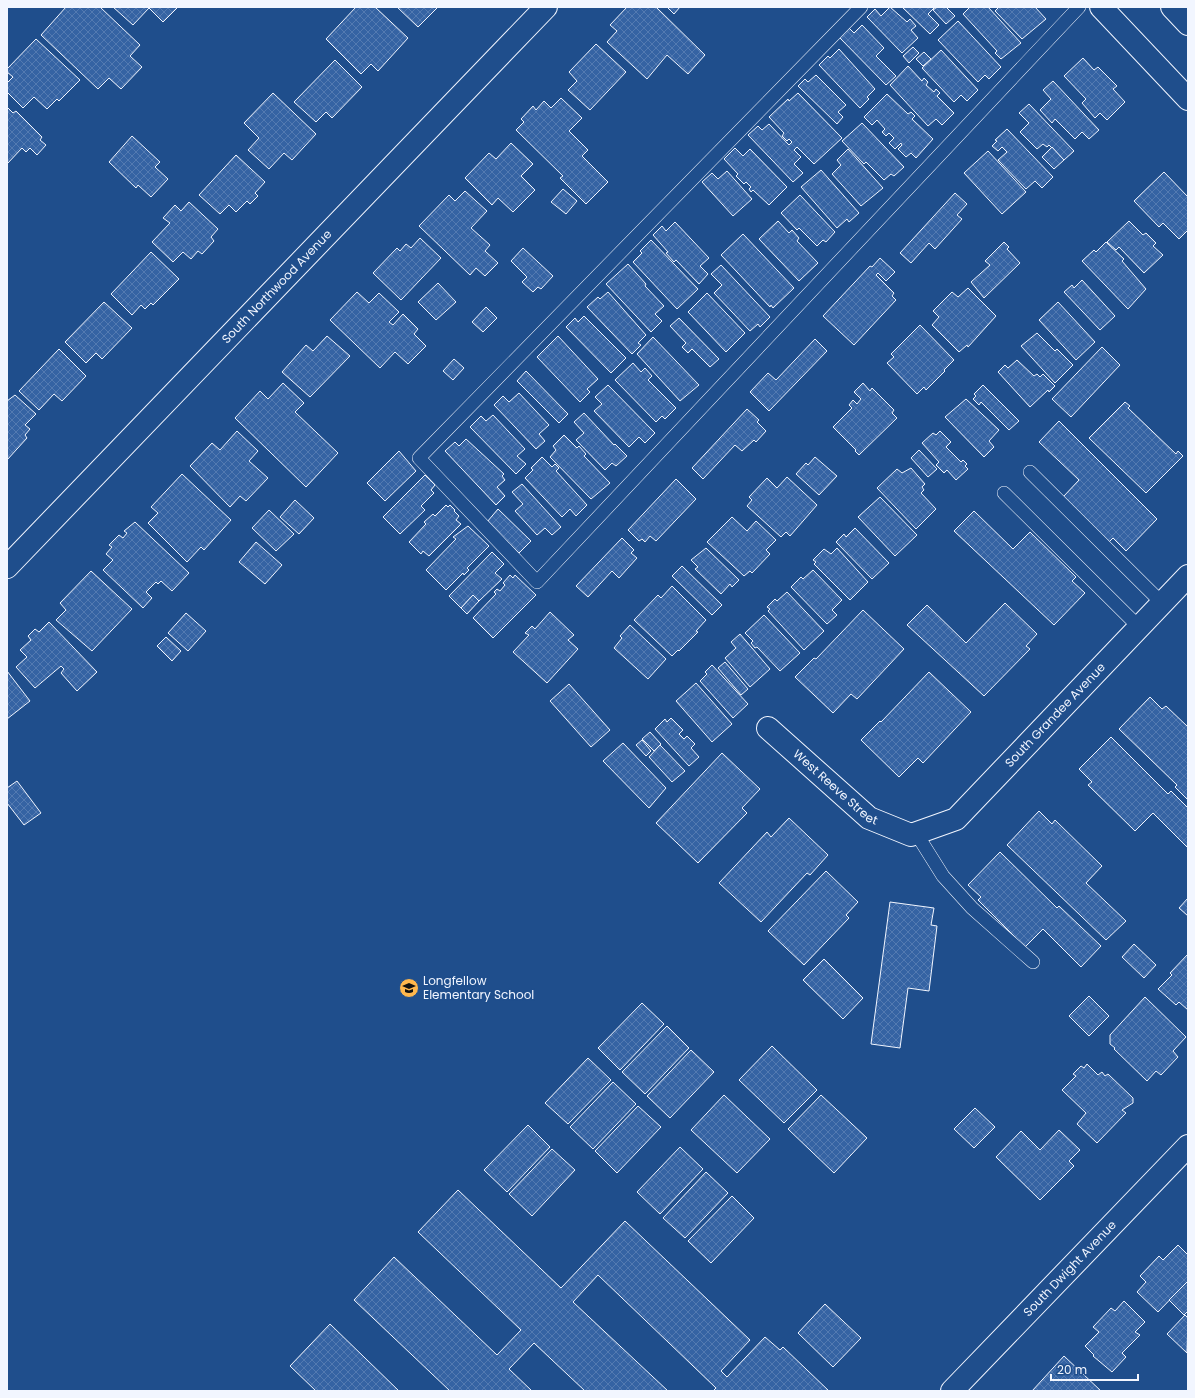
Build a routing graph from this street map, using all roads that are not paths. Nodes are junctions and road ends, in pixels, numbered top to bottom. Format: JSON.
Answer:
{"nodes":[{"id":1,"x":546,"y":7,"type":"edge"},
{"id":2,"x":861,"y":7,"type":"edge"},
{"id":3,"x":1079,"y":7,"type":"edge"},
{"id":4,"x":1101,"y":7,"type":"edge"},
{"id":5,"x":1172,"y":7,"type":"edge"},
{"id":6,"x":1188,"y":24,"type":"edge"},
{"id":7,"x":1188,"y":99,"type":"edge"},
{"id":8,"x":1030,"y":472,"type":"dead end"},
{"id":9,"x":1004,"y":493,"type":"dead end"},
{"id":10,"x":7,"y":567,"type":"edge"},
{"id":11,"x":1188,"y":576,"type":"edge"},
{"id":12,"x":1162,"y":603,"type":"junction"},
{"id":13,"x":1139,"y":627,"type":"junction"},
{"id":14,"x":768,"y":728,"type":"dead end"},
{"id":15,"x":913,"y":834,"type":"junction"},
{"id":16,"x":1033,"y":962,"type":"dead end"},
{"id":17,"x":1188,"y":1146,"type":"edge"},
{"id":18,"x":952,"y":1391,"type":"edge"}],
"edges":[{"from":1,"to":10,"type":"street","name":"South Northwood Avenue"},
{"from":2,"to":3,"type":"lane"},
{"from":4,"to":7,"type":"street"},
{"from":5,"to":6,"type":"street"},
{"from":8,"to":12,"type":"lane"},
{"from":9,"to":13,"type":"lane"},
{"from":11,"to":12,"type":"street","name":"South Grandee Avenue"},
{"from":12,"to":13,"type":"street","name":"South Grandee Avenue"},
{"from":13,"to":15,"type":"street","name":"South Grandee Avenue"},
{"from":14,"to":15,"type":"street","name":"West Reeve Street"},
{"from":15,"to":16,"type":"lane"},
{"from":17,"to":18,"type":"street","name":"South Dwight Avenue"}]}
